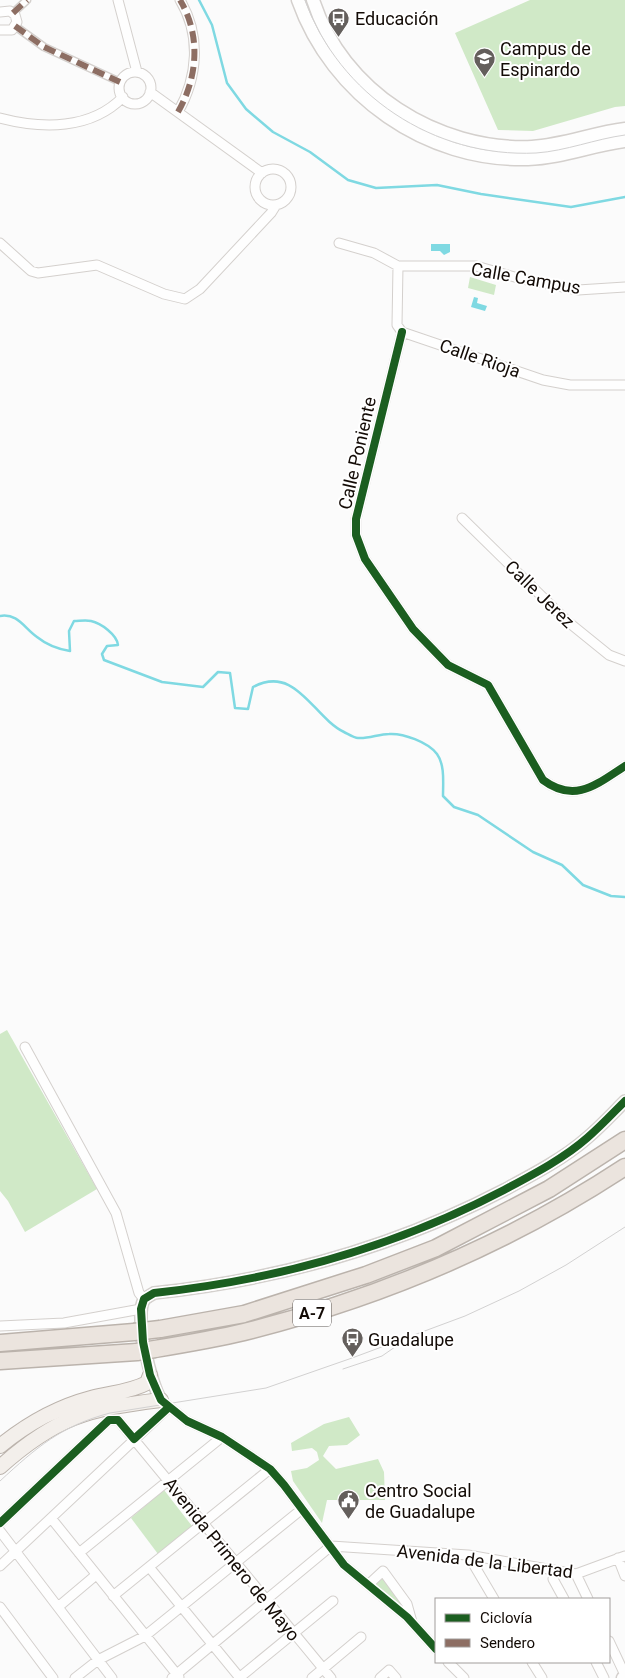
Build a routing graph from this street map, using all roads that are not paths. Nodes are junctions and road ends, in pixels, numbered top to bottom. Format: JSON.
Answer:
{"nodes":[{"id":1,"x":27,"y":0,"type":"edge"},
{"id":2,"x":118,"y":0,"type":"edge"},
{"id":3,"x":180,"y":0,"type":"edge"},
{"id":4,"x":298,"y":0,"type":"edge"},
{"id":5,"x":313,"y":0,"type":"edge"},
{"id":6,"x":0,"y":12,"type":"edge"},
{"id":7,"x":13,"y":13,"type":"junction"},
{"id":8,"x":15,"y":26,"type":"junction"},
{"id":9,"x":0,"y":30,"type":"edge"},
{"id":10,"x":137,"y":72,"type":"junction"},
{"id":11,"x":120,"y":82,"type":"junction"},
{"id":12,"x":149,"y":94,"type":"junction"},
{"id":13,"x":123,"y":98,"type":"junction"},
{"id":14,"x":178,"y":112,"type":"junction"},
{"id":15,"x":0,"y":118,"type":"edge"},
{"id":16,"x":625,"y":129,"type":"edge"},
{"id":17,"x":625,"y":141,"type":"edge"},
{"id":18,"x":261,"y":175,"type":"junction"},
{"id":19,"x":276,"y":205,"type":"junction"},
{"id":20,"x":0,"y":243,"type":"edge"},
{"id":21,"x":338,"y":243,"type":"dead end"},
{"id":22,"x":398,"y":266,"type":"junction"},
{"id":23,"x":625,"y":287,"type":"edge"},
{"id":24,"x":402,"y":332,"type":"junction"},
{"id":25,"x":625,"y":385,"type":"edge"},
{"id":26,"x":462,"y":518,"type":"dead end"},
{"id":27,"x":625,"y":661,"type":"edge"},
{"id":28,"x":625,"y":766,"type":"edge"},
{"id":29,"x":25,"y":1046,"type":"dead end"},
{"id":30,"x":625,"y":1100,"type":"edge"},
{"id":31,"x":625,"y":1140,"type":"edge"},
{"id":32,"x":625,"y":1148,"type":"edge"},
{"id":33,"x":625,"y":1167,"type":"edge"},
{"id":34,"x":436,"y":1248,"type":"junction"},
{"id":35,"x":143,"y":1304,"type":"junction"},
{"id":36,"x":0,"y":1326,"type":"edge"},
{"id":37,"x":0,"y":1343,"type":"edge"},
{"id":38,"x":0,"y":1362,"type":"edge"},
{"id":39,"x":150,"y":1375,"type":"junction"},
{"id":40,"x":107,"y":1395,"type":"junction"},
{"id":41,"x":162,"y":1400,"type":"junction"},
{"id":42,"x":222,"y":1437,"type":"junction"},
{"id":43,"x":134,"y":1439,"type":"junction"},
{"id":44,"x":0,"y":1446,"type":"edge"},
{"id":45,"x":0,"y":1467,"type":"edge"},
{"id":46,"x":270,"y":1469,"type":"junction"},
{"id":47,"x":168,"y":1481,"type":"junction"},
{"id":48,"x":302,"y":1509,"type":"junction"},
{"id":49,"x":51,"y":1518,"type":"junction"},
{"id":50,"x":0,"y":1523,"type":"edge"},
{"id":51,"x":204,"y":1524,"type":"junction"},
{"id":52,"x":0,"y":1531,"type":"edge"},
{"id":53,"x":331,"y":1546,"type":"junction"},
{"id":54,"x":15,"y":1552,"type":"junction"},
{"id":55,"x":79,"y":1553,"type":"junction"},
{"id":56,"x":468,"y":1555,"type":"junction"},
{"id":57,"x":621,"y":1557,"type":"edge"},
{"id":58,"x":236,"y":1563,"type":"junction"},
{"id":59,"x":0,"y":1566,"type":"edge"},
{"id":60,"x":149,"y":1567,"type":"junction"},
{"id":61,"x":576,"y":1574,"type":"junction"},
{"id":62,"x":96,"y":1575,"type":"junction"},
{"id":63,"x":625,"y":1576,"type":"edge"},
{"id":64,"x":554,"y":1580,"type":"dead end"},
{"id":65,"x":369,"y":1584,"type":"junction"},
{"id":66,"x":113,"y":1596,"type":"junction"},
{"id":67,"x":493,"y":1598,"type":"edge"},
{"id":68,"x":563,"y":1598,"type":"edge"},
{"id":69,"x":588,"y":1598,"type":"edge"},
{"id":70,"x":266,"y":1600,"type":"junction"},
{"id":71,"x":333,"y":1600,"type":"dead end"},
{"id":72,"x":182,"y":1606,"type":"junction"},
{"id":73,"x":58,"y":1607,"type":"junction"},
{"id":74,"x":0,"y":1608,"type":"edge"},
{"id":75,"x":412,"y":1623,"type":"junction"},
{"id":76,"x":294,"y":1633,"type":"junction"},
{"id":77,"x":145,"y":1636,"type":"junction"},
{"id":78,"x":361,"y":1637,"type":"dead end"},
{"id":79,"x":610,"y":1643,"type":"edge"},
{"id":80,"x":212,"y":1644,"type":"junction"},
{"id":81,"x":435,"y":1648,"type":"edge"},
{"id":82,"x":98,"y":1660,"type":"junction"},
{"id":83,"x":449,"y":1663,"type":"edge"},
{"id":84,"x":533,"y":1663,"type":"edge"},
{"id":85,"x":596,"y":1663,"type":"edge"},
{"id":86,"x":323,"y":1669,"type":"junction"},
{"id":87,"x":176,"y":1677,"type":"edge"},
{"id":88,"x":624,"y":1677,"type":"edge"},
{"id":89,"x":53,"y":1678,"type":"edge"},
{"id":90,"x":75,"y":1678,"type":"edge"},
{"id":91,"x":112,"y":1678,"type":"edge"},
{"id":92,"x":239,"y":1678,"type":"edge"},
{"id":93,"x":312,"y":1678,"type":"edge"},
{"id":94,"x":330,"y":1678,"type":"edge"},
{"id":95,"x":380,"y":1678,"type":"edge"},
{"id":96,"x":396,"y":1678,"type":"edge"},
{"id":97,"x":464,"y":1678,"type":"edge"},
{"id":98,"x":542,"y":1678,"type":"edge"},
{"id":99,"x":604,"y":1678,"type":"edge"}],
"edges":[{"from":1,"to":7,"type":"street"},
{"from":2,"to":10,"type":"street"},
{"from":3,"to":14,"type":"street"},
{"from":4,"to":17,"type":"main road"},
{"from":5,"to":16,"type":"main road"},
{"from":6,"to":7,"type":"street"},
{"from":7,"to":8,"type":"street"},
{"from":8,"to":9,"type":"street"},
{"from":8,"to":11,"type":"street"},
{"from":10,"to":11,"type":"street"},
{"from":10,"to":12,"type":"street"},
{"from":11,"to":13,"type":"street"},
{"from":12,"to":13,"type":"street"},
{"from":12,"to":14,"type":"street"},
{"from":12,"to":18,"type":"street"},
{"from":13,"to":15,"type":"street"},
{"from":14,"to":18,"type":"street"},
{"from":18,"to":19,"type":"street"},
{"from":18,"to":19,"type":"street"},
{"from":19,"to":20,"type":"street"},
{"from":21,"to":22,"type":"street"},
{"from":22,"to":23,"type":"street","name":"Calle Campus"},
{"from":22,"to":24,"type":"street"},
{"from":24,"to":25,"type":"street","name":"Calle Rioja"},
{"from":24,"to":28,"type":"street","name":"Calle Poniente"},
{"from":26,"to":27,"type":"street","name":"Calle Jerez"},
{"from":29,"to":35,"type":"street"},
{"from":30,"to":35,"type":"street"},
{"from":31,"to":34,"type":"highway","number":"A-7"},
{"from":32,"to":34,"type":"highway"},
{"from":33,"to":38,"type":"highway","number":"A-7","bridge":true},
{"from":34,"to":37,"type":"highway","number":"A-7","bridge":true},
{"from":35,"to":36,"type":"street"},
{"from":35,"to":39,"type":"street"},
{"from":39,"to":40,"type":"main road"},
{"from":39,"to":41,"type":"street"},
{"from":40,"to":41,"type":"main road"},
{"from":40,"to":44,"type":"main road"},
{"from":41,"to":42,"type":"street"},
{"from":41,"to":43,"type":"street"},
{"from":41,"to":45,"type":"main road"},
{"from":42,"to":46,"type":"street"},
{"from":42,"to":47,"type":"street"},
{"from":43,"to":47,"type":"street","name":"Avenida Primero de Mayo"},
{"from":43,"to":49,"type":"street"},
{"from":43,"to":50,"type":"street","name":"Avenida Primero de Mayo"},
{"from":46,"to":48,"type":"street"},
{"from":46,"to":51,"type":"street"},
{"from":47,"to":51,"type":"street","name":"Avenida Primero de Mayo"},
{"from":47,"to":55,"type":"street"},
{"from":48,"to":53,"type":"street"},
{"from":48,"to":58,"type":"street"},
{"from":49,"to":54,"type":"street"},
{"from":49,"to":55,"type":"street"},
{"from":51,"to":58,"type":"street","name":"Avenida Primero de Mayo"},
{"from":51,"to":60,"type":"street"},
{"from":52,"to":54,"type":"street"},
{"from":53,"to":56,"type":"street","name":"Avenida de la Libertad"},
{"from":53,"to":65,"type":"street"},
{"from":53,"to":70,"type":"street"},
{"from":54,"to":59,"type":"street"},
{"from":54,"to":73,"type":"street"},
{"from":55,"to":62,"type":"street"},
{"from":56,"to":61,"type":"street","name":"Avenida de la Libertad"},
{"from":56,"to":67,"type":"street"},
{"from":57,"to":61,"type":"street","name":"Avenida de la Libertad"},
{"from":57,"to":63,"type":"street"},
{"from":58,"to":70,"type":"street","name":"Avenida Primero de Mayo"},
{"from":58,"to":72,"type":"street"},
{"from":60,"to":66,"type":"street"},
{"from":60,"to":72,"type":"street"},
{"from":61,"to":69,"type":"street"},
{"from":62,"to":66,"type":"street"},
{"from":62,"to":73,"type":"street"},
{"from":64,"to":68,"type":"street"},
{"from":65,"to":75,"type":"street"},
{"from":65,"to":75,"type":"street"},
{"from":66,"to":77,"type":"street"},
{"from":70,"to":76,"type":"street","name":"Avenida Primero de Mayo"},
{"from":70,"to":80,"type":"street"},
{"from":71,"to":76,"type":"street"},
{"from":72,"to":77,"type":"street"},
{"from":72,"to":80,"type":"street"},
{"from":73,"to":82,"type":"street"},
{"from":74,"to":89,"type":"street"},
{"from":75,"to":81,"type":"street"},
{"from":76,"to":86,"type":"street","name":"Avenida Primero de Mayo"},
{"from":76,"to":92,"type":"street"},
{"from":77,"to":82,"type":"street"},
{"from":77,"to":87,"type":"street"},
{"from":78,"to":86,"type":"street"},
{"from":79,"to":88,"type":"street"},
{"from":80,"to":87,"type":"street"},
{"from":80,"to":92,"type":"street"},
{"from":82,"to":90,"type":"street"},
{"from":82,"to":91,"type":"street"},
{"from":83,"to":97,"type":"street"},
{"from":84,"to":98,"type":"street"},
{"from":85,"to":99,"type":"street"},
{"from":86,"to":93,"type":"street"},
{"from":86,"to":94,"type":"street","name":"Avenida Primero de Mayo"},
{"from":95,"to":96,"type":"street"}]}
